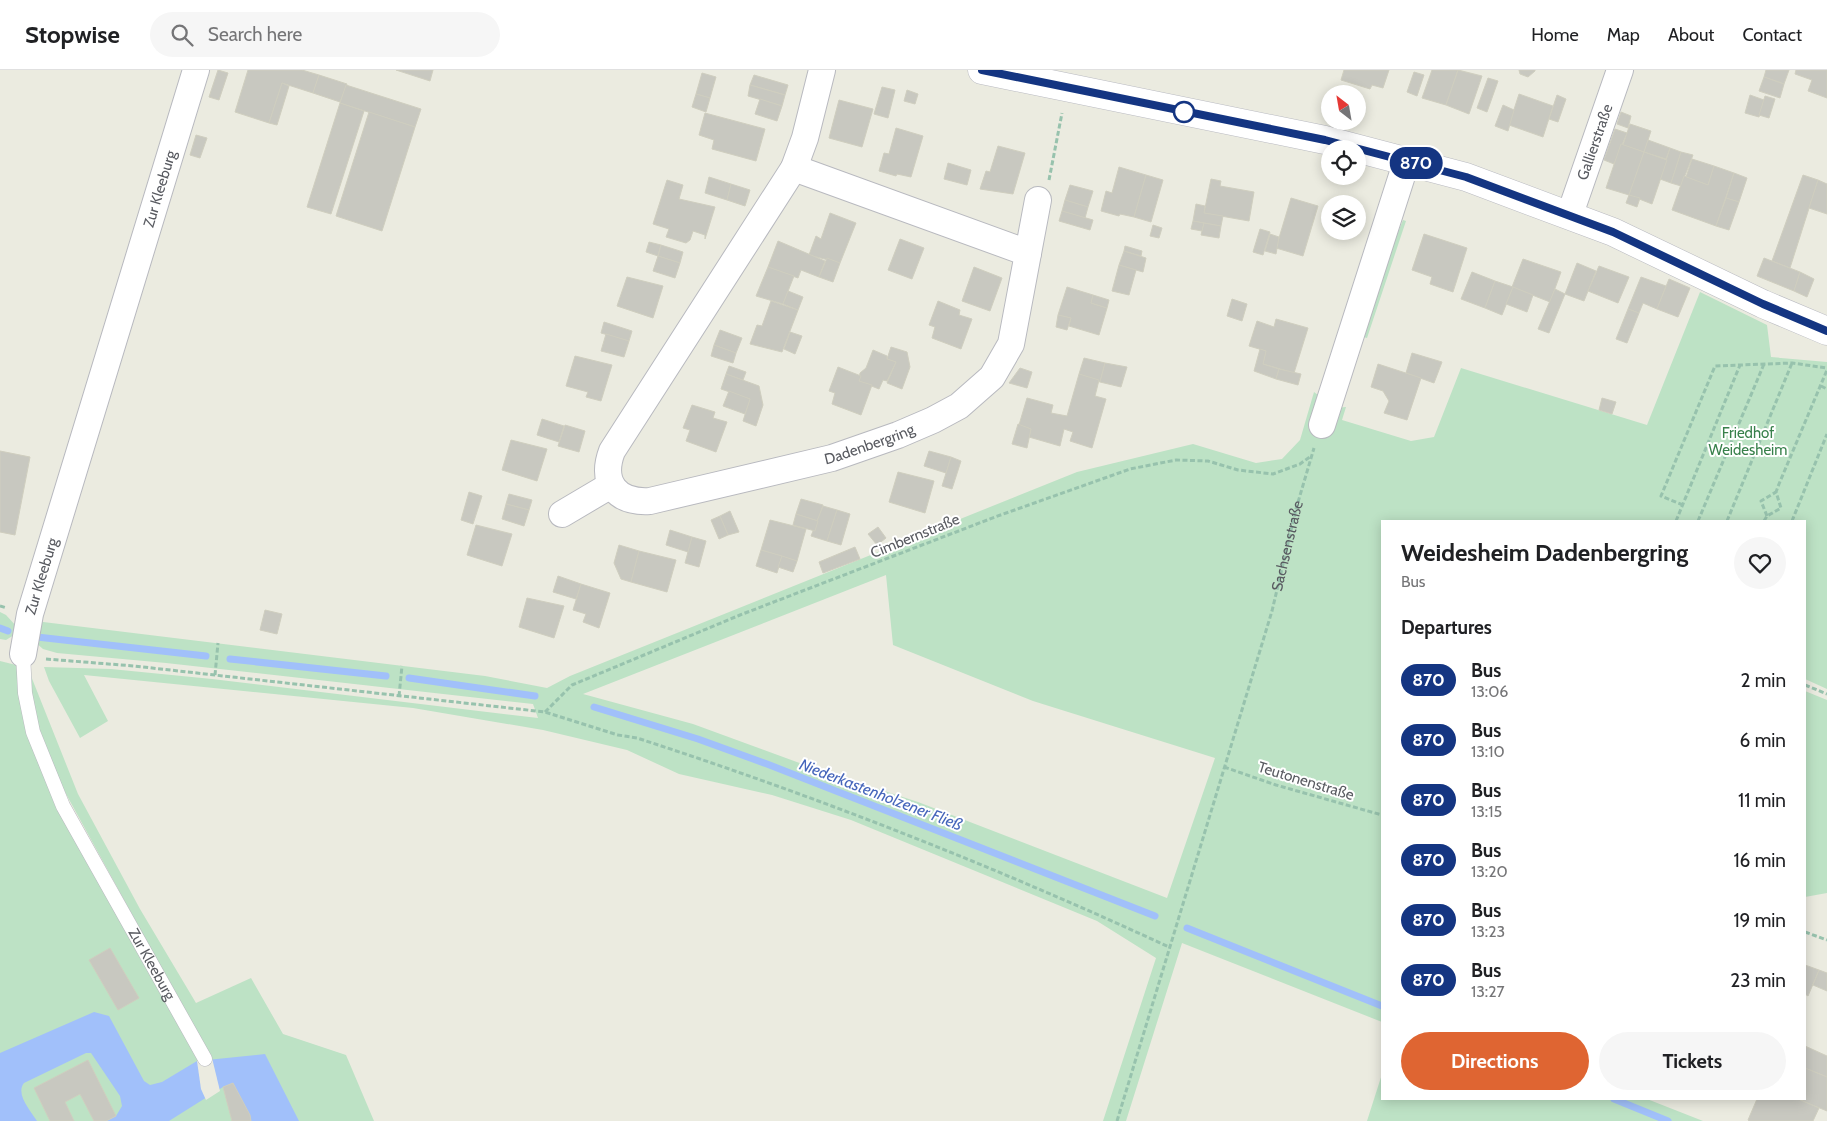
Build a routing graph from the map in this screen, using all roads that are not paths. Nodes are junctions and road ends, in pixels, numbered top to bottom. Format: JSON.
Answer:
{"nodes":[{"id":1,"x":196,"y":70,"type":"edge"},
{"id":2,"x":822,"y":70,"type":"edge"},
{"id":3,"x":982,"y":70,"type":"edge"},
{"id":4,"x":1620,"y":70,"type":"edge"},
{"id":5,"x":1048,"y":76,"type":"edge"},
{"id":6,"x":1407,"y":160,"type":"junction"},
{"id":7,"x":794,"y":168,"type":"junction"},
{"id":8,"x":1038,"y":200,"type":"road end"},
{"id":9,"x":1570,"y":214,"type":"junction"},
{"id":10,"x":1028,"y":253,"type":"junction"},
{"id":11,"x":1827,"y":331,"type":"edge"},
{"id":12,"x":1322,"y":425,"type":"road end"},
{"id":13,"x":611,"y":485,"type":"junction"},
{"id":14,"x":562,"y":514,"type":"dead end"},
{"id":15,"x":23,"y":654,"type":"joint"},
{"id":16,"x":205,"y":1059,"type":"dead end"}],
"edges":[{"from":1,"to":15,"type":"street","name":"Zur Kleeburg"},
{"from":2,"to":7,"type":"street"},
{"from":3,"to":5,"type":"street"},
{"from":4,"to":9,"type":"street","name":"Gallierstraße"},
{"from":5,"to":6,"type":"street"},
{"from":6,"to":9,"type":"street"},
{"from":6,"to":12,"type":"street"},
{"from":7,"to":10,"type":"street"},
{"from":7,"to":13,"type":"street"},
{"from":8,"to":10,"type":"street","name":"Dadenbergring"},
{"from":9,"to":11,"type":"street"},
{"from":10,"to":13,"type":"street","name":"Dadenbergring"},
{"from":13,"to":14,"type":"street"},
{"from":15,"to":16,"type":"lane","name":"Zur Kleeburg"}]}
